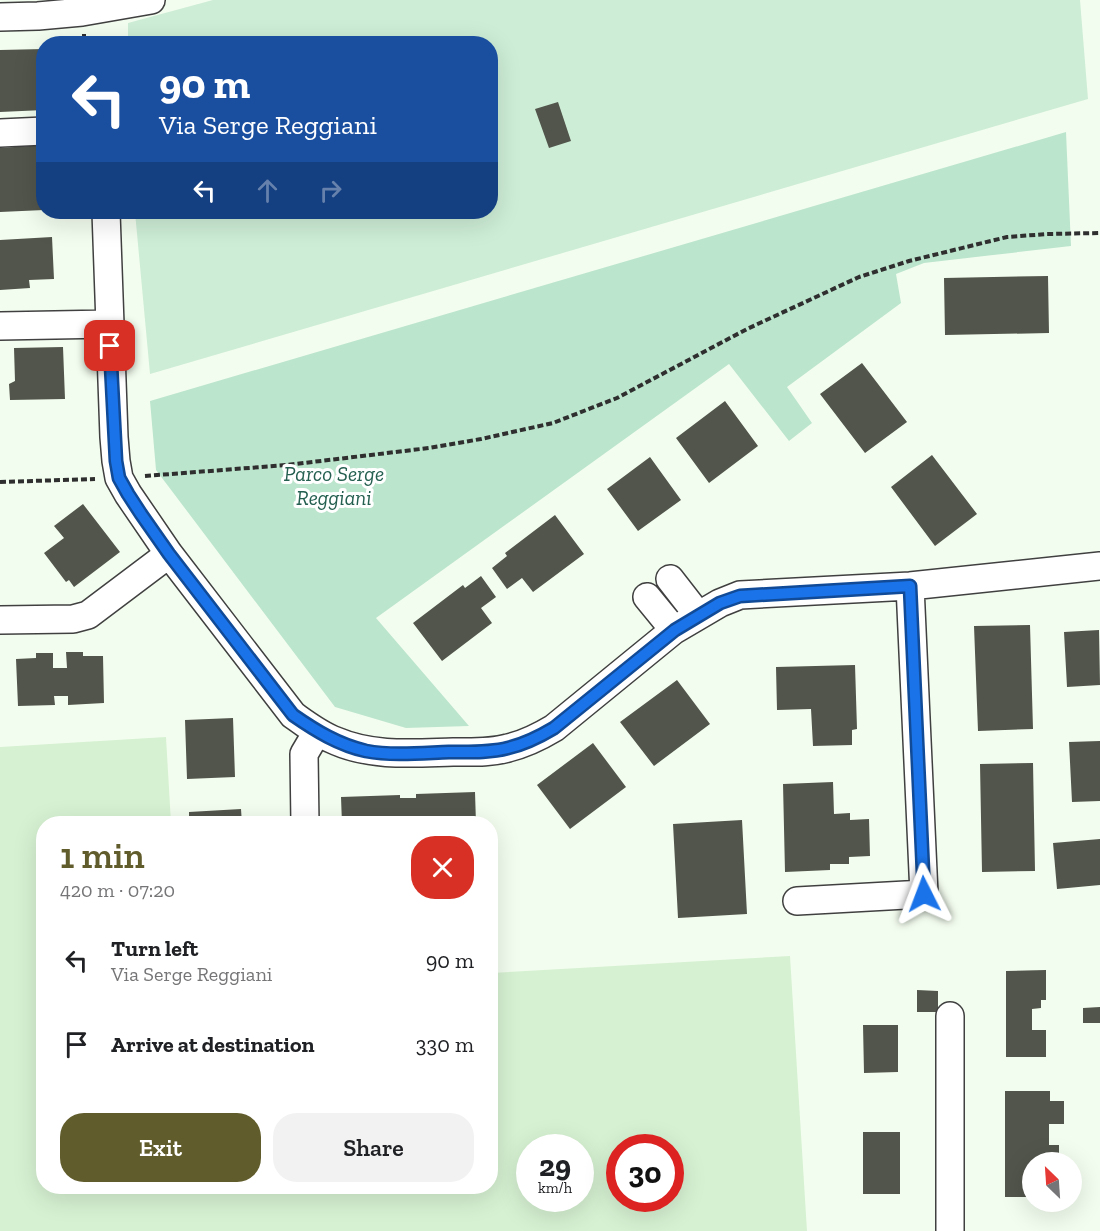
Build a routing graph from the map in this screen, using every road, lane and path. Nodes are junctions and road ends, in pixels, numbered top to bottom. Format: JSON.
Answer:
{"nodes":[{"id":1,"x":151,"y":0,"type":"edge"},
{"id":2,"x":0,"y":17,"type":"edge"},
{"id":3,"x":36,"y":131,"type":"edge"},
{"id":4,"x":0,"y":133,"type":"edge"},
{"id":5,"x":106,"y":219,"type":"edge"},
{"id":6,"x":1100,"y":233,"type":"edge"},
{"id":7,"x":109,"y":324,"type":"junction"},
{"id":8,"x":0,"y":326,"type":"edge"},
{"id":9,"x":119,"y":478,"type":"junction"},
{"id":10,"x":0,"y":482,"type":"edge"},
{"id":11,"x":169,"y":554,"type":"junction"},
{"id":12,"x":1100,"y":566,"type":"edge"},
{"id":13,"x":670,"y":579,"type":"dead end"},
{"id":14,"x":910,"y":586,"type":"junction"},
{"id":15,"x":647,"y":597,"type":"dead end"},
{"id":16,"x":698,"y":615,"type":"junction"},
{"id":17,"x":0,"y":620,"type":"edge"},
{"id":18,"x":675,"y":630,"type":"junction"},
{"id":19,"x":317,"y":732,"type":"junction"},
{"id":20,"x":305,"y":816,"type":"edge"},
{"id":21,"x":797,"y":901,"type":"dead end"},
{"id":22,"x":950,"y":1016,"type":"dead end"},
{"id":23,"x":950,"y":1231,"type":"edge"}],
"edges":[{"from":1,"to":2,"type":"street"},
{"from":3,"to":4,"type":"street"},
{"from":5,"to":7,"type":"street"},
{"from":6,"to":9,"type":"path"},
{"from":7,"to":8,"type":"street"},
{"from":7,"to":9,"type":"street"},
{"from":9,"to":10,"type":"path"},
{"from":9,"to":11,"type":"street"},
{"from":11,"to":17,"type":"street"},
{"from":11,"to":19,"type":"street"},
{"from":12,"to":14,"type":"street"},
{"from":13,"to":16,"type":"street"},
{"from":14,"to":16,"type":"street"},
{"from":14,"to":21,"type":"street"},
{"from":15,"to":18,"type":"street"},
{"from":16,"to":18,"type":"street"},
{"from":18,"to":19,"type":"street"},
{"from":19,"to":20,"type":"street"},
{"from":22,"to":23,"type":"street"}]}
